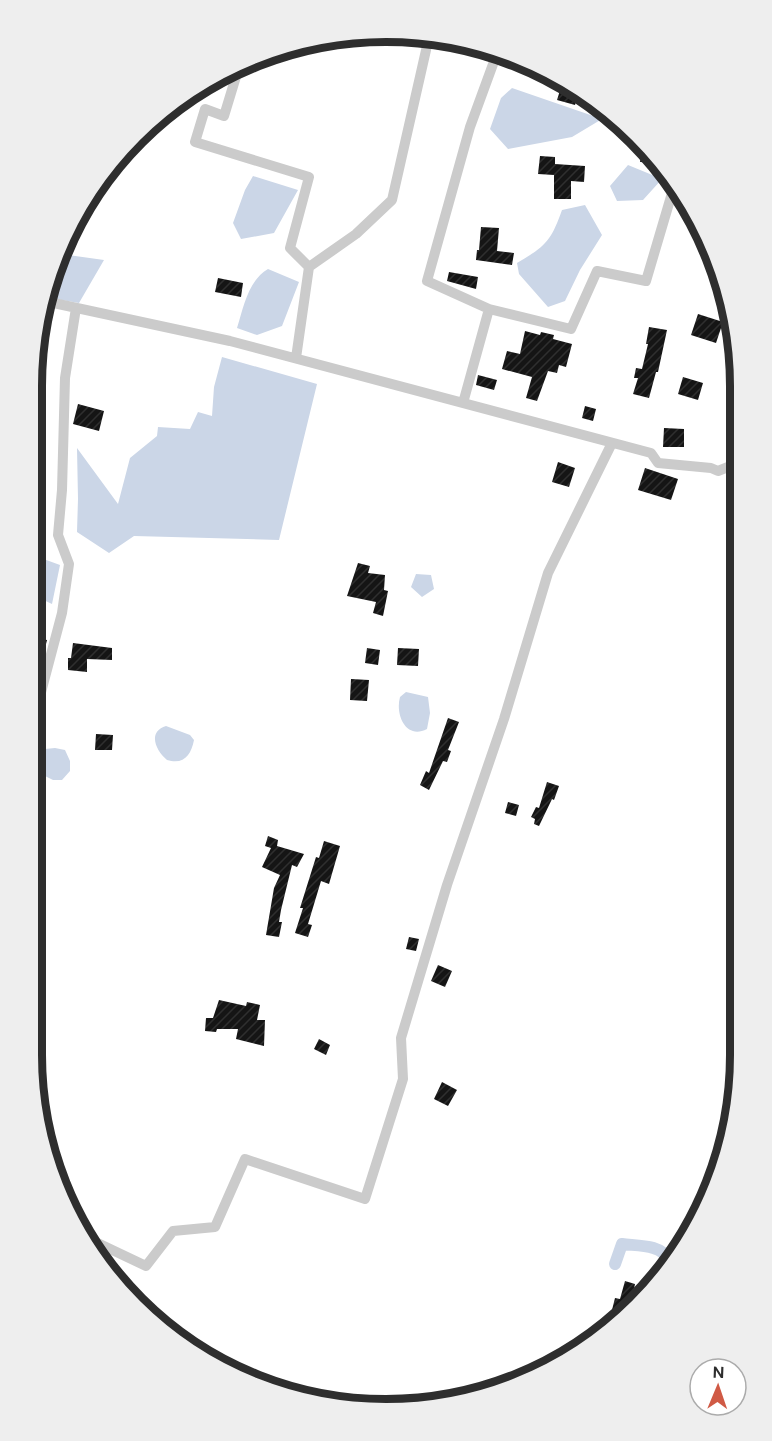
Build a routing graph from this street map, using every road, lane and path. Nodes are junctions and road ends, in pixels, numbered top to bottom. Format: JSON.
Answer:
{"nodes":[{"id":1,"x":427,"y":45,"type":"edge"},
{"id":2,"x":495,"y":59,"type":"edge"},
{"id":3,"x":236,"y":76,"type":"edge"},
{"id":4,"x":672,"y":194,"type":"edge"},
{"id":5,"x":309,"y":267,"type":"junction"},
{"id":6,"x":53,"y":303,"type":"edge"},
{"id":7,"x":76,"y":308,"type":"junction"},
{"id":8,"x":489,"y":309,"type":"junction"},
{"id":9,"x":296,"y":358,"type":"junction"},
{"id":10,"x":463,"y":403,"type":"junction"},
{"id":11,"x":612,"y":443,"type":"junction"},
{"id":12,"x":730,"y":466,"type":"edge"},
{"id":13,"x":42,"y":689,"type":"edge"},
{"id":14,"x":98,"y":1243,"type":"edge"}],
"edges":[{"from":1,"to":5,"type":"street"},
{"from":2,"to":8,"type":"street"},
{"from":3,"to":5,"type":"street"},
{"from":4,"to":8,"type":"street"},
{"from":5,"to":9,"type":"street"},
{"from":6,"to":7,"type":"street"},
{"from":7,"to":9,"type":"street"},
{"from":7,"to":13,"type":"street"},
{"from":8,"to":10,"type":"street"},
{"from":9,"to":10,"type":"street"},
{"from":10,"to":11,"type":"street"},
{"from":11,"to":12,"type":"street"},
{"from":11,"to":14,"type":"street"}]}
